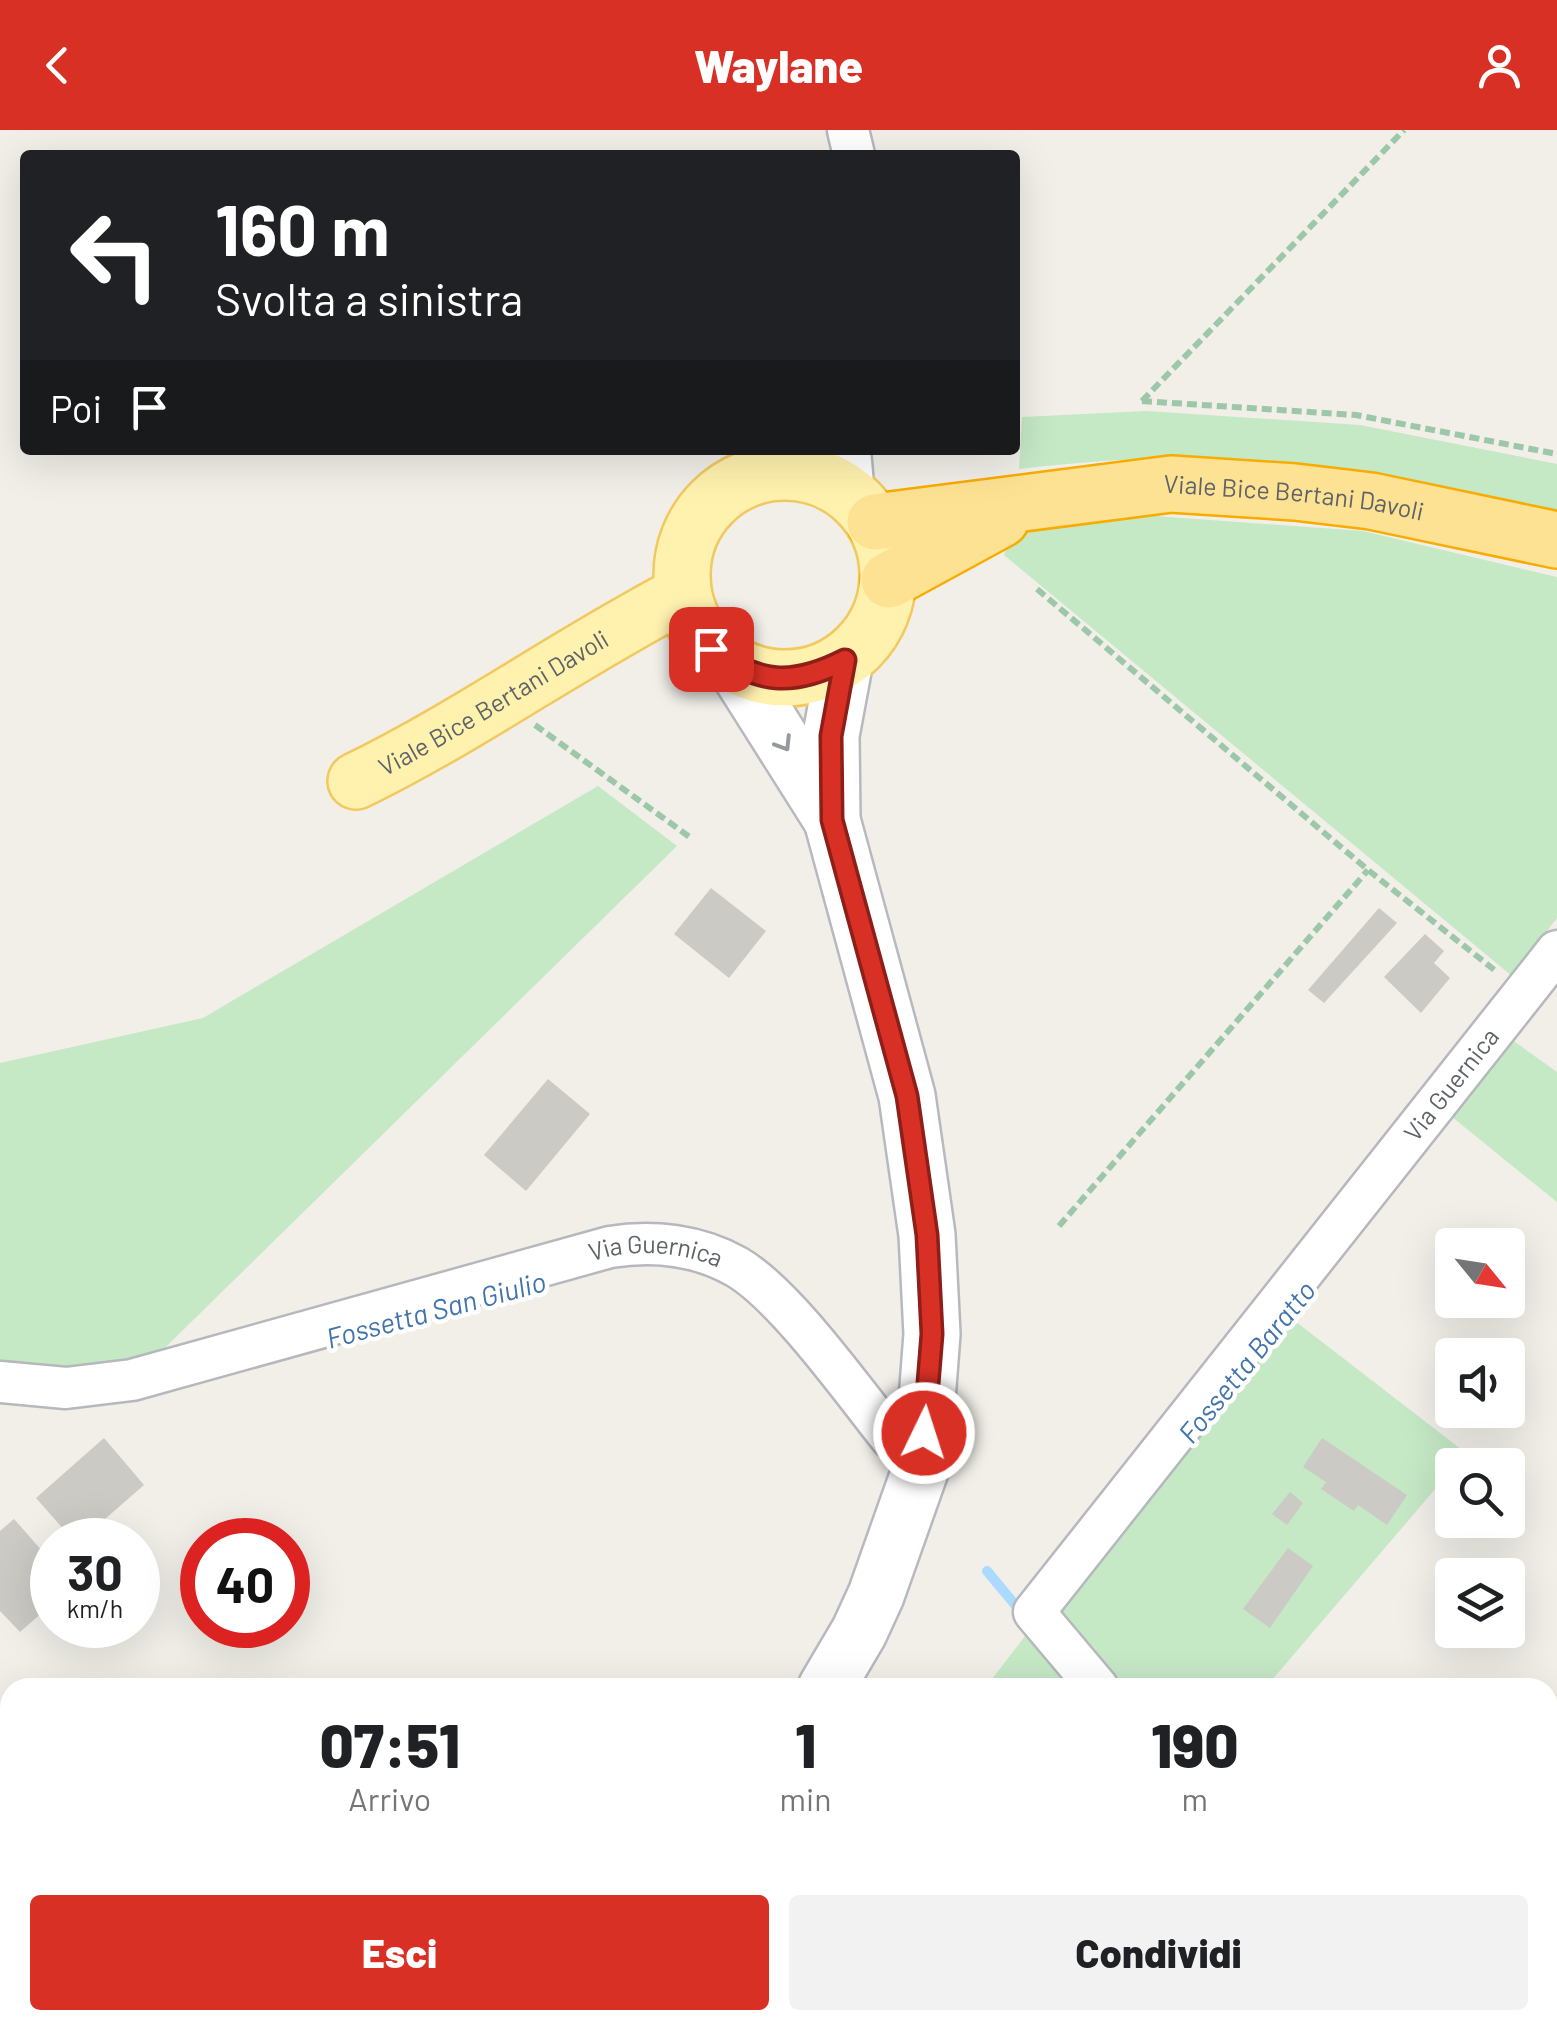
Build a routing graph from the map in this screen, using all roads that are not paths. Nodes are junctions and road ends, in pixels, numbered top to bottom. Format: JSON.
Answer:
{"nodes":[{"id":1,"x":766,"y":462,"type":"edge"},
{"id":2,"x":860,"y":490,"type":"edge"},
{"id":3,"x":1030,"y":504,"type":"junction"},
{"id":4,"x":1557,"y":540,"type":"edge"},
{"id":5,"x":889,"y":580,"type":"junction"},
{"id":6,"x":682,"y":594,"type":"junction"},
{"id":7,"x":845,"y":660,"type":"junction"},
{"id":8,"x":736,"y":668,"type":"junction"},
{"id":9,"x":356,"y":781,"type":"dead end"},
{"id":10,"x":832,"y":820,"type":"junction"},
{"id":11,"x":1557,"y":951,"type":"edge"},
{"id":12,"x":0,"y":1382,"type":"edge"},
{"id":13,"x":892,"y":1438,"type":"dead end"},
{"id":14,"x":832,"y":1678,"type":"edge"},
{"id":15,"x":1090,"y":1678,"type":"edge"}],
"edges":[{"from":1,"to":2,"type":"main road"},
{"from":1,"to":6,"type":"main road"},
{"from":2,"to":3,"type":"highway","name":"Viale Bice Bertani Davoli"},
{"from":2,"to":5,"type":"main road"},
{"from":3,"to":4,"type":"highway","name":"Viale Bice Bertani Davoli"},
{"from":3,"to":5,"type":"highway"},
{"from":5,"to":7,"type":"main road"},
{"from":6,"to":8,"type":"main road"},
{"from":6,"to":9,"type":"main road","name":"Viale Bice Bertani Davoli"},
{"from":7,"to":8,"type":"main road"},
{"from":7,"to":10,"type":"street"},
{"from":8,"to":10,"type":"street","one_way":true},
{"from":10,"to":14,"type":"street"},
{"from":11,"to":15,"type":"street","name":"Via Guernica"},
{"from":12,"to":13,"type":"street","name":"Via Guernica"}]}
